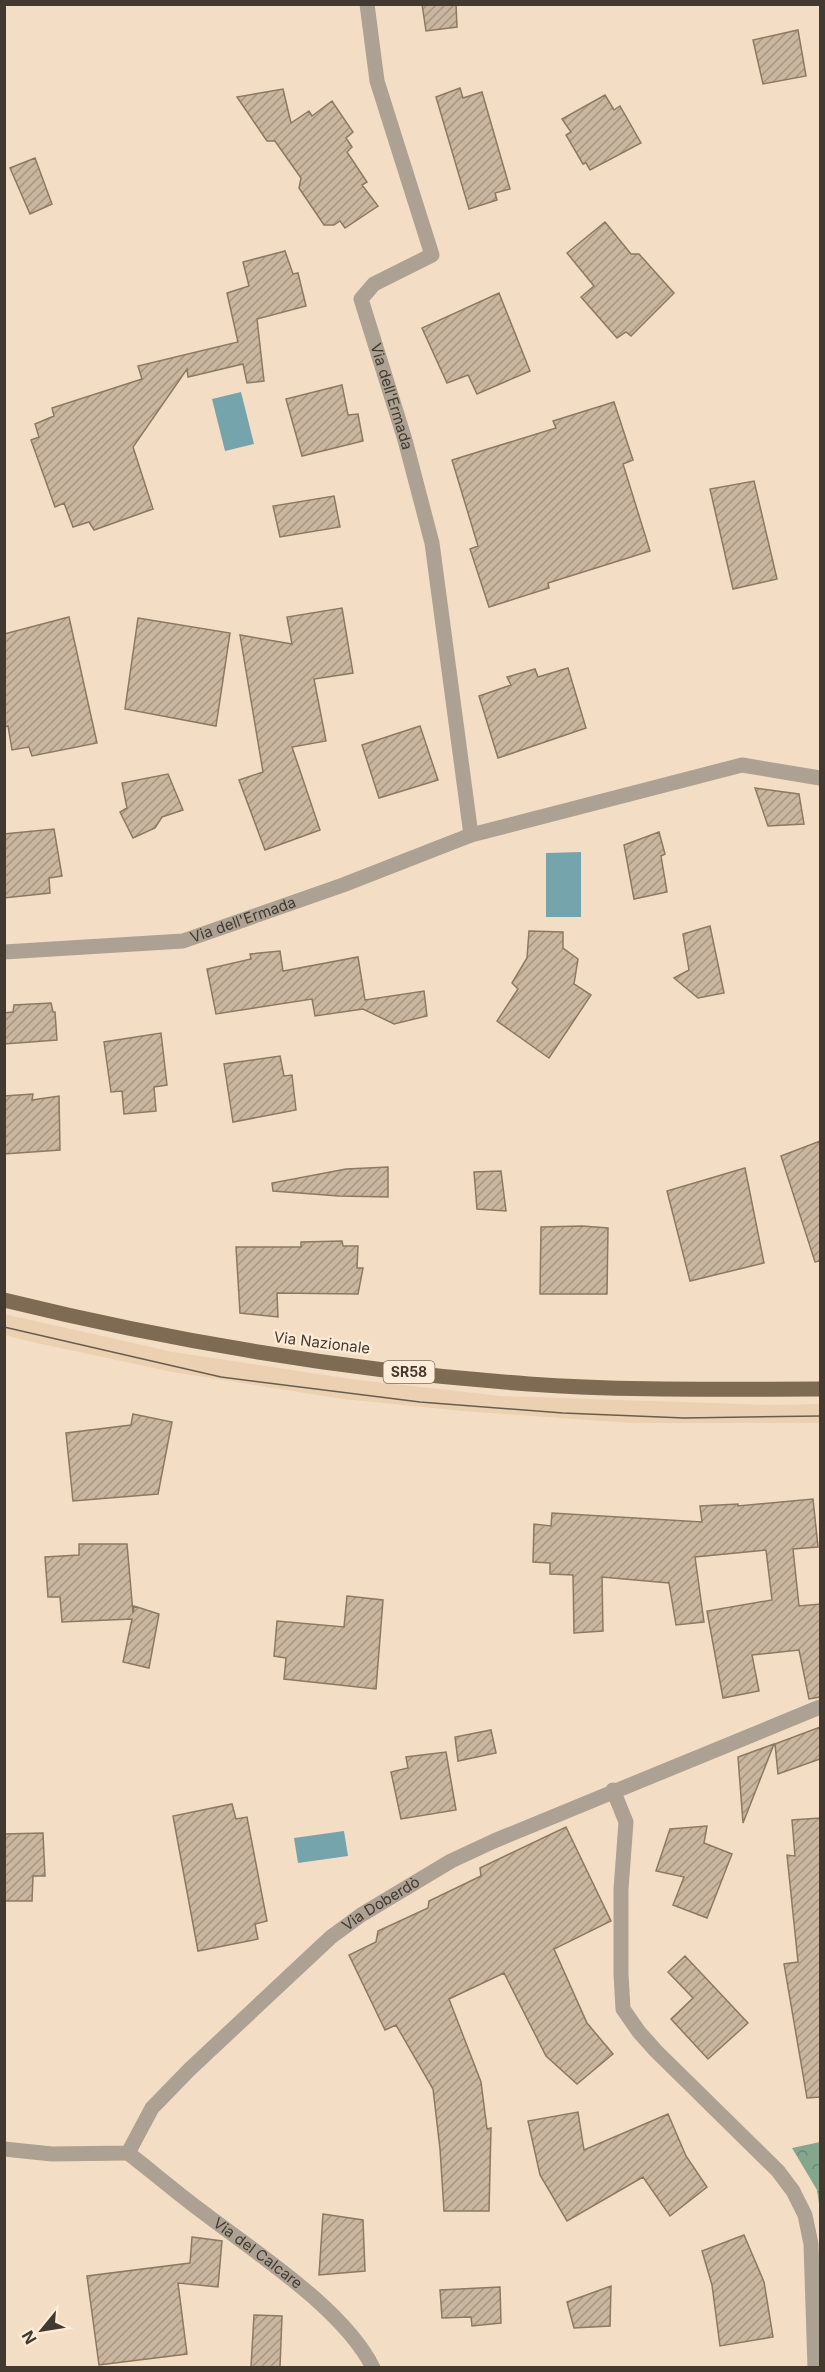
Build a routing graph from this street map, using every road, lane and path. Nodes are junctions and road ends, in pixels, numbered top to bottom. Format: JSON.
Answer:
{"nodes":[{"id":1,"x":367,"y":4,"type":"edge"},
{"id":2,"x":820,"y":778,"type":"edge"},
{"id":3,"x":471,"y":835,"type":"junction"},
{"id":4,"x":4,"y":952,"type":"edge"},
{"id":5,"x":4,"y":1300,"type":"edge"},
{"id":6,"x":820,"y":1389,"type":"edge"},
{"id":7,"x":820,"y":1707,"type":"edge"},
{"id":8,"x":614,"y":1790,"type":"junction"},
{"id":9,"x":4,"y":2149,"type":"edge"},
{"id":10,"x":128,"y":2153,"type":"junction"},
{"id":11,"x":373,"y":2367,"type":"edge"},
{"id":12,"x":815,"y":2367,"type":"edge"}],
"edges":[{"from":1,"to":3,"type":"street","name":"Via dell'Ermada"},
{"from":2,"to":3,"type":"street","name":"Via dell'Ermada"},
{"from":3,"to":4,"type":"street","name":"Via dell'Ermada"},
{"from":5,"to":6,"type":"main road","name":"Via Nazionale","number":"SR58"},
{"from":7,"to":8,"type":"street","name":"Via Doberdò"},
{"from":8,"to":10,"type":"street","name":"Via Doberdò"},
{"from":8,"to":12,"type":"street"},
{"from":9,"to":10,"type":"street"},
{"from":10,"to":11,"type":"street","name":"Via del Calcare"}]}
